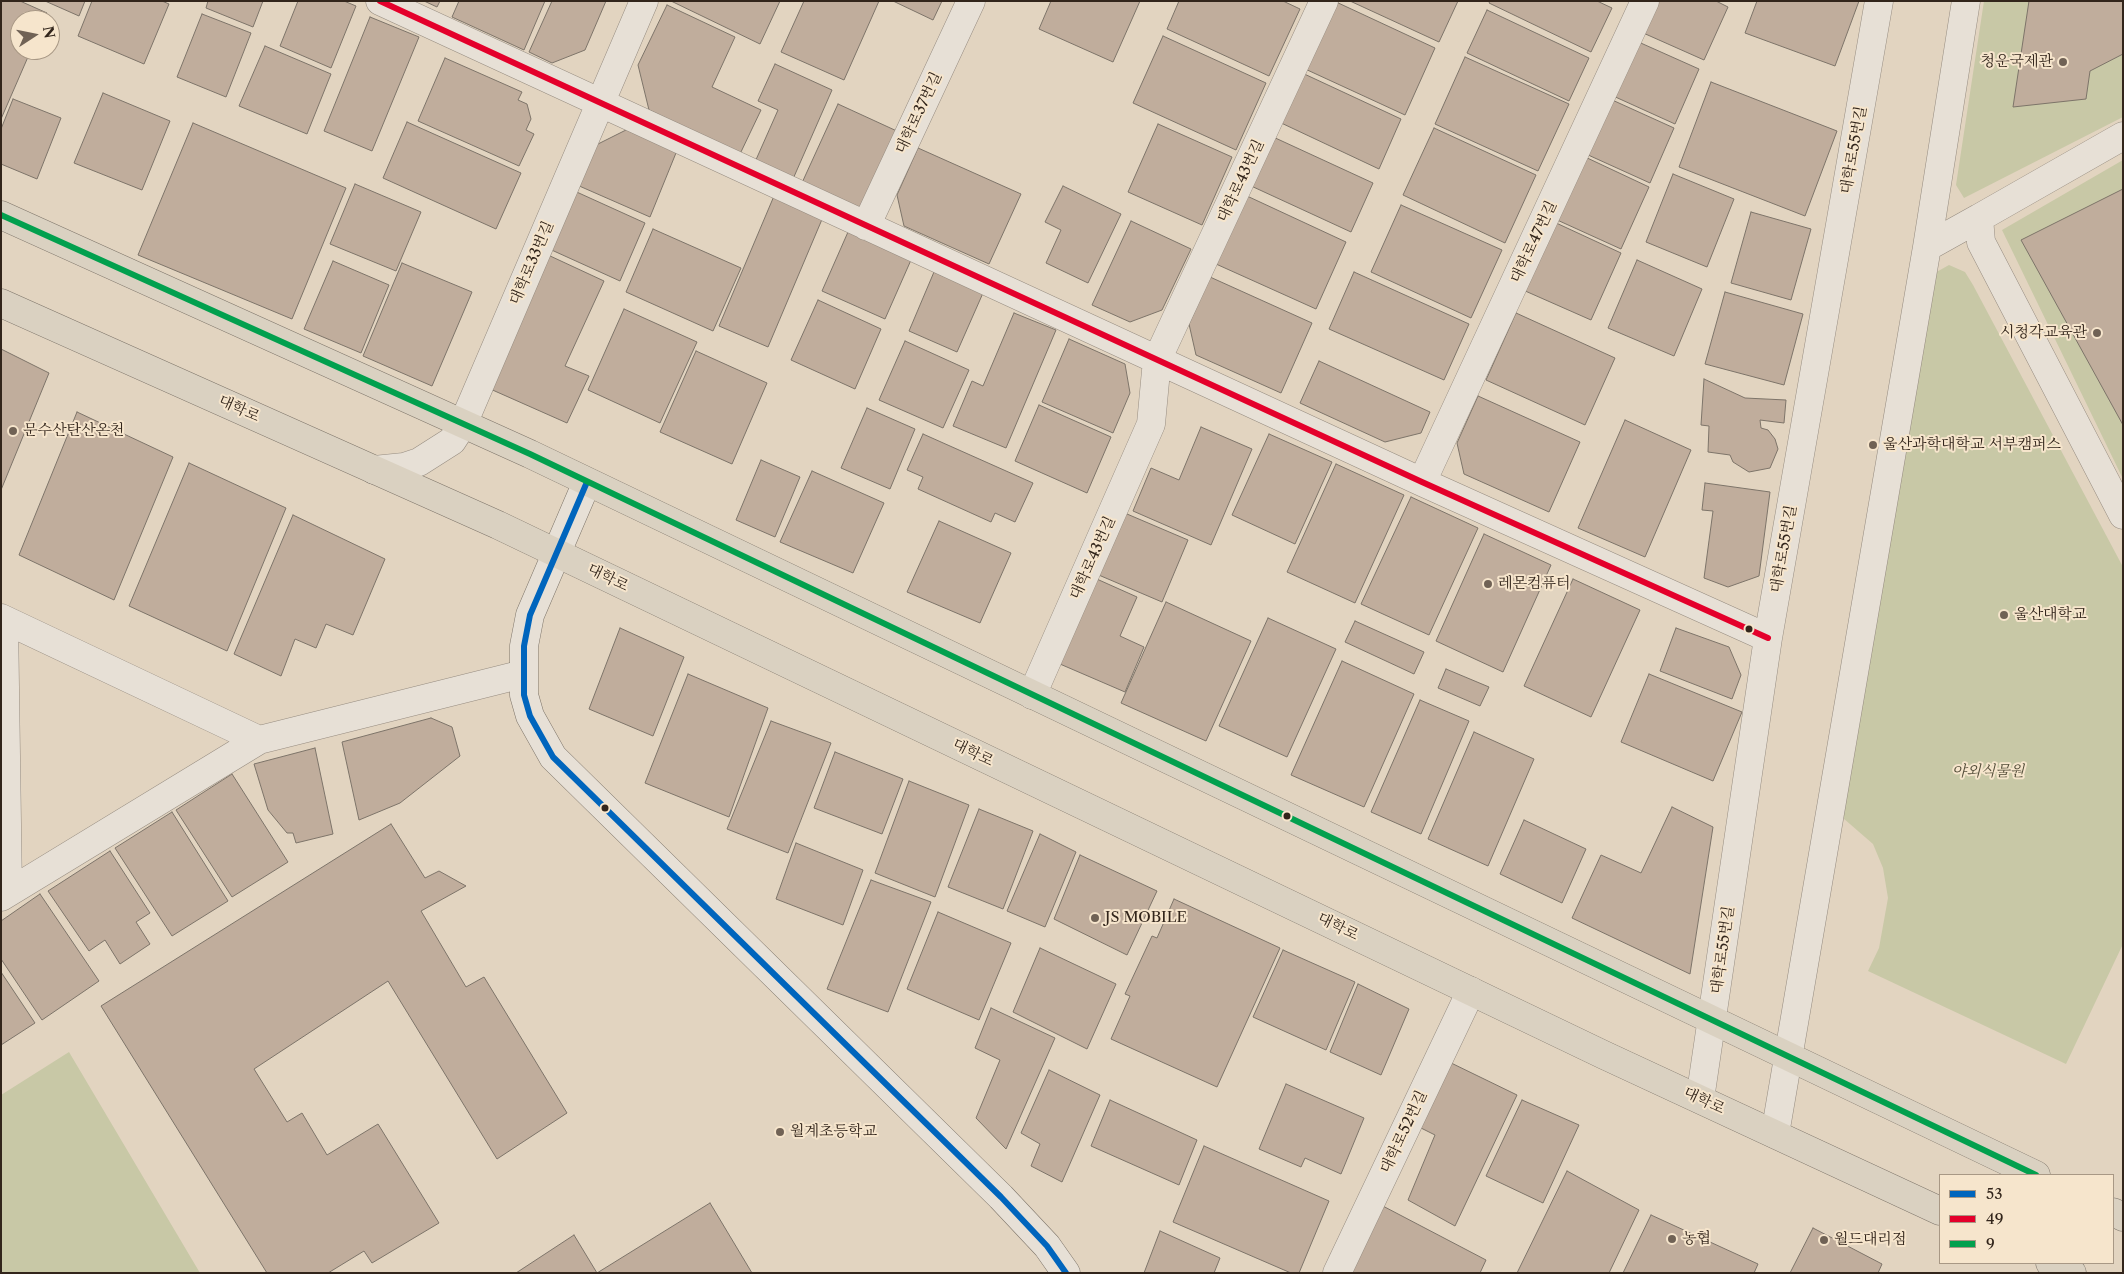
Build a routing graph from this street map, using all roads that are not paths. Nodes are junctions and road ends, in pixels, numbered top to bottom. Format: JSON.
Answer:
{"nodes":[{"id":1,"x":380,"y":1,"type":"edge"},
{"id":2,"x":644,"y":1,"type":"edge"},
{"id":3,"x":971,"y":1,"type":"edge"},
{"id":4,"x":1324,"y":1,"type":"edge"},
{"id":5,"x":1645,"y":1,"type":"edge"},
{"id":6,"x":1880,"y":1,"type":"edge"},
{"id":7,"x":1966,"y":1,"type":"edge"},
{"id":8,"x":601,"y":102,"type":"junction"},
{"id":9,"x":2123,"y":136,"type":"edge"},
{"id":10,"x":1,"y":215,"type":"edge"},
{"id":11,"x":1979,"y":218,"type":"junction"},
{"id":12,"x":866,"y":226,"type":"junction"},
{"id":13,"x":1927,"y":247,"type":"junction"},
{"id":14,"x":1,"y":303,"type":"edge"},
{"id":15,"x":1157,"y":360,"type":"junction"},
{"id":16,"x":463,"y":424,"type":"junction"},
{"id":17,"x":374,"y":470,"type":"junction"},
{"id":18,"x":587,"y":482,"type":"junction"},
{"id":19,"x":1422,"y":482,"type":"junction"},
{"id":20,"x":2123,"y":515,"type":"edge"},
{"id":21,"x":556,"y":553,"type":"junction"},
{"id":22,"x":3,"y":619,"type":"edge"},
{"id":23,"x":1768,"y":638,"type":"junction"},
{"id":24,"x":523,"y":674,"type":"junction"},
{"id":25,"x":1032,"y":695,"type":"junction"},
{"id":26,"x":260,"y":740,"type":"junction"},
{"id":27,"x":5,"y":895,"type":"edge"},
{"id":28,"x":1471,"y":991,"type":"junction"},
{"id":29,"x":1712,"y":1021,"type":"junction"},
{"id":30,"x":1788,"y":1056,"type":"junction"},
{"id":31,"x":1700,"y":1099,"type":"junction"},
{"id":32,"x":1776,"y":1134,"type":"junction"},
{"id":33,"x":2034,"y":1174,"type":"edge"},
{"id":34,"x":1939,"y":1211,"type":"edge"},
{"id":35,"x":1066,"y":1273,"type":"edge"},
{"id":36,"x":1337,"y":1273,"type":"edge"}],
"edges":[{"from":1,"to":8,"type":"street"},
{"from":2,"to":8,"type":"street","name":"대학로33번길"},
{"from":3,"to":12,"type":"street","name":"대학로37번길"},
{"from":4,"to":15,"type":"street","name":"대학로43번길"},
{"from":5,"to":19,"type":"street","name":"대학로47번길"},
{"from":6,"to":23,"type":"street","name":"대학로55번길"},
{"from":7,"to":13,"type":"street"},
{"from":8,"to":12,"type":"street"},
{"from":8,"to":16,"type":"street","name":"대학로33번길"},
{"from":9,"to":11,"type":"street"},
{"from":10,"to":16,"type":"main road"},
{"from":11,"to":13,"type":"street"},
{"from":11,"to":20,"type":"street"},
{"from":12,"to":15,"type":"street"},
{"from":13,"to":30,"type":"street"},
{"from":14,"to":17,"type":"main road","name":"대학로"},
{"from":15,"to":19,"type":"street"},
{"from":15,"to":25,"type":"street","name":"대학로43번길"},
{"from":16,"to":17,"type":"street","name":"대학로33번길"},
{"from":16,"to":18,"type":"main road"},
{"from":17,"to":21,"type":"main road","name":"대학로"},
{"from":18,"to":21,"type":"street"},
{"from":18,"to":25,"type":"main road"},
{"from":19,"to":23,"type":"street"},
{"from":21,"to":24,"type":"street"},
{"from":21,"to":28,"type":"main road","name":"대학로"},
{"from":22,"to":26,"type":"street"},
{"from":22,"to":27,"type":"street"},
{"from":23,"to":29,"type":"street","name":"대학로55번길"},
{"from":24,"to":26,"type":"street"},
{"from":24,"to":35,"type":"street"},
{"from":25,"to":29,"type":"main road"},
{"from":26,"to":27,"type":"street"},
{"from":28,"to":31,"type":"main road","name":"대학로"},
{"from":28,"to":36,"type":"street","name":"대학로52번길"},
{"from":29,"to":30,"type":"main road"},
{"from":29,"to":31,"type":"street","name":"대학로55번길"},
{"from":30,"to":32,"type":"street"},
{"from":30,"to":33,"type":"main road"},
{"from":31,"to":32,"type":"main road","name":"대학로"},
{"from":32,"to":34,"type":"main road","name":"대학로"}]}
